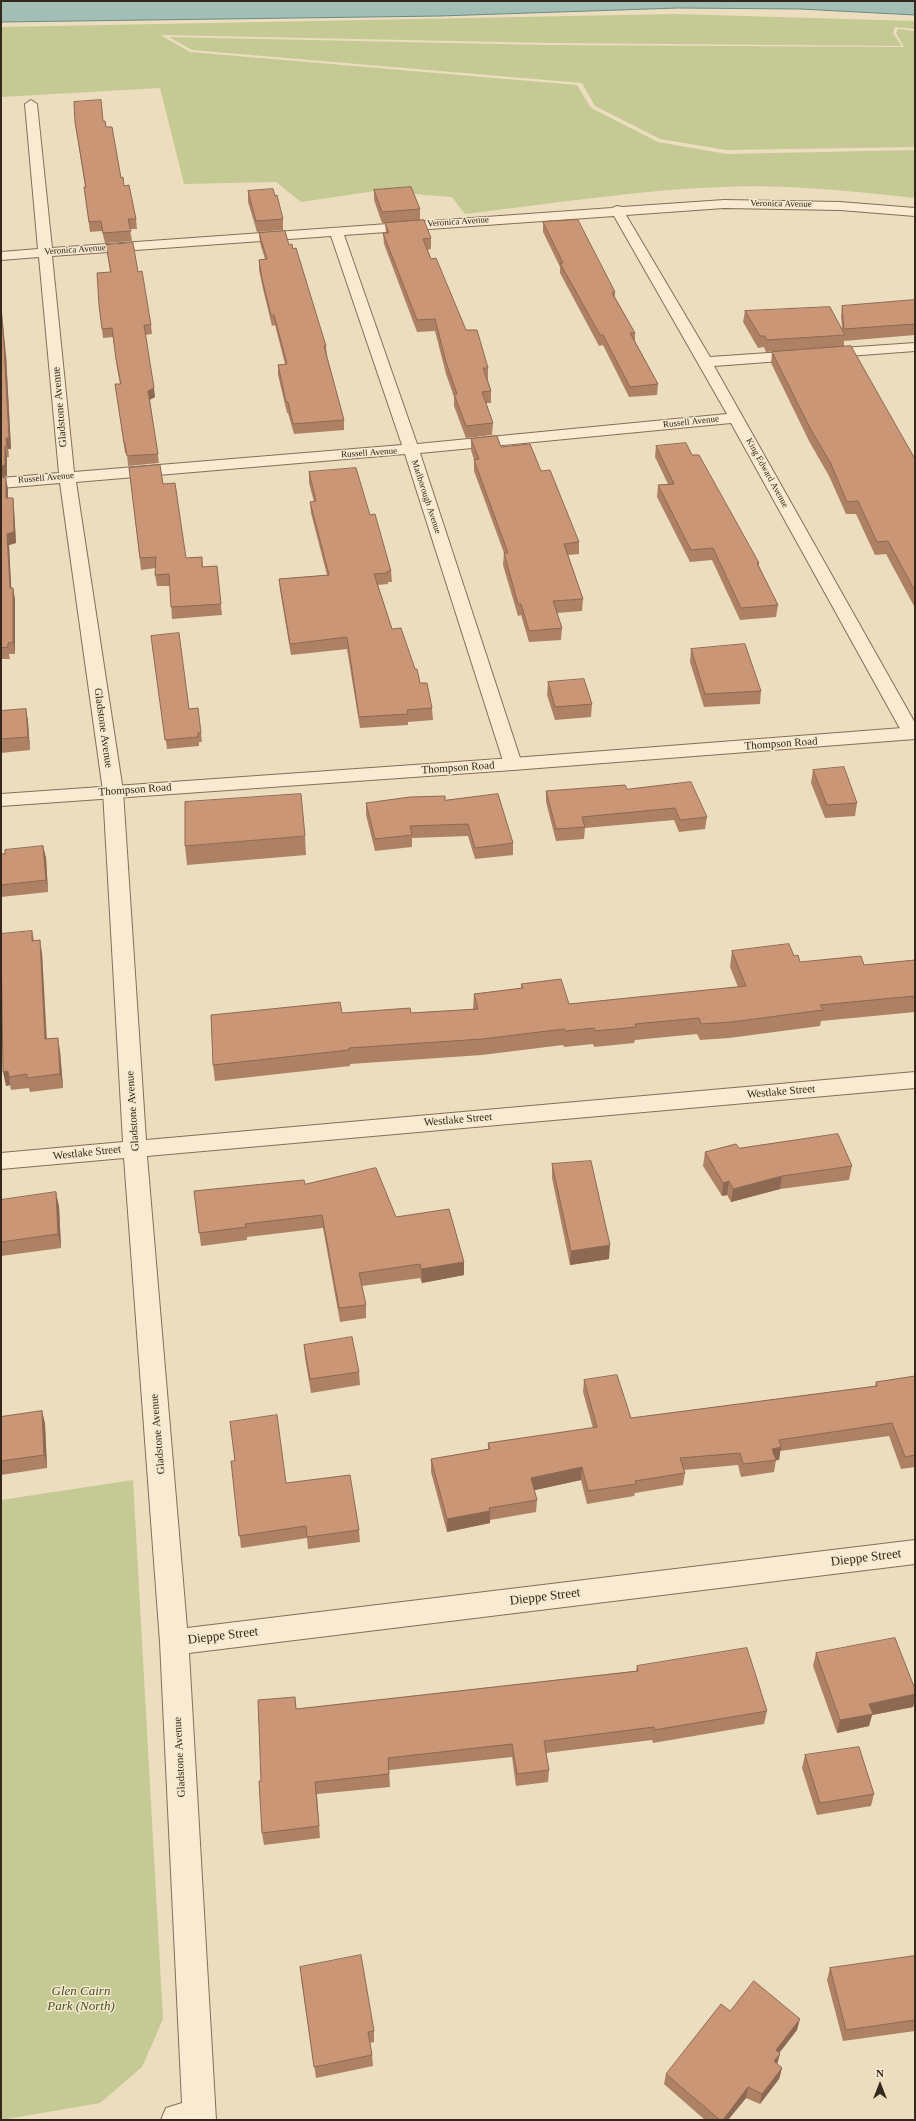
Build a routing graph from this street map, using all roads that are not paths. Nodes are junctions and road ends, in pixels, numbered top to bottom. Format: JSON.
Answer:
{"nodes":[{"id":1,"x":31,"y":104,"type":"dead end"},
{"id":2,"x":616,"y":210,"type":"junction"},
{"id":3,"x":915,"y":212,"type":"edge"},
{"id":4,"x":336,"y":232,"type":"junction"},
{"id":5,"x":46,"y":252,"type":"junction"},
{"id":6,"x":1,"y":256,"type":"edge"},
{"id":7,"x":915,"y":347,"type":"edge"},
{"id":8,"x":705,"y":362,"type":"junction"},
{"id":9,"x":736,"y":418,"type":"junction"},
{"id":10,"x":411,"y":449,"type":"junction"},
{"id":11,"x":66,"y":476,"type":"junction"},
{"id":12,"x":1,"y":482,"type":"edge"},
{"id":13,"x":914,"y":735,"type":"edge"},
{"id":14,"x":513,"y":764,"type":"junction"},
{"id":15,"x":113,"y":792,"type":"junction"},
{"id":16,"x":1,"y":800,"type":"edge"},
{"id":17,"x":915,"y":1080,"type":"edge"},
{"id":18,"x":135,"y":1148,"type":"junction"},
{"id":19,"x":1,"y":1161,"type":"edge"},
{"id":20,"x":915,"y":1552,"type":"edge"},
{"id":21,"x":174,"y":1642,"type":"junction"},
{"id":22,"x":192,"y":2119,"type":"edge"}],
"edges":[{"from":1,"to":5,"type":"street","name":"Gladstone Avenue"},
{"from":2,"to":3,"type":"street","name":"Veronica Avenue"},
{"from":2,"to":4,"type":"street","name":"Veronica Avenue"},
{"from":2,"to":8,"type":"street","name":"King Edward Avenue"},
{"from":4,"to":5,"type":"street","name":"Veronica Avenue"},
{"from":4,"to":10,"type":"street","name":"Marlborough Avenue"},
{"from":5,"to":6,"type":"street","name":"Veronica Avenue"},
{"from":5,"to":11,"type":"street","name":"Gladstone Avenue"},
{"from":7,"to":8,"type":"street"},
{"from":8,"to":9,"type":"street","name":"King Edward Avenue"},
{"from":9,"to":10,"type":"street","name":"Russell Avenue"},
{"from":9,"to":13,"type":"street","name":"King Edward Avenue"},
{"from":10,"to":11,"type":"street","name":"Russell Avenue"},
{"from":10,"to":14,"type":"street","name":"Marlborough Avenue"},
{"from":11,"to":12,"type":"street","name":"Russell Avenue"},
{"from":11,"to":15,"type":"street","name":"Gladstone Avenue"},
{"from":13,"to":14,"type":"street","name":"Thompson Road"},
{"from":14,"to":15,"type":"street","name":"Thompson Road"},
{"from":15,"to":16,"type":"street","name":"Thompson Road"},
{"from":15,"to":18,"type":"street","name":"Gladstone Avenue"},
{"from":17,"to":18,"type":"street","name":"Westlake Street"},
{"from":18,"to":19,"type":"street","name":"Westlake Street"},
{"from":18,"to":21,"type":"street","name":"Gladstone Avenue"},
{"from":20,"to":21,"type":"street","name":"Dieppe Street"},
{"from":21,"to":22,"type":"street","name":"Gladstone Avenue"}]}
